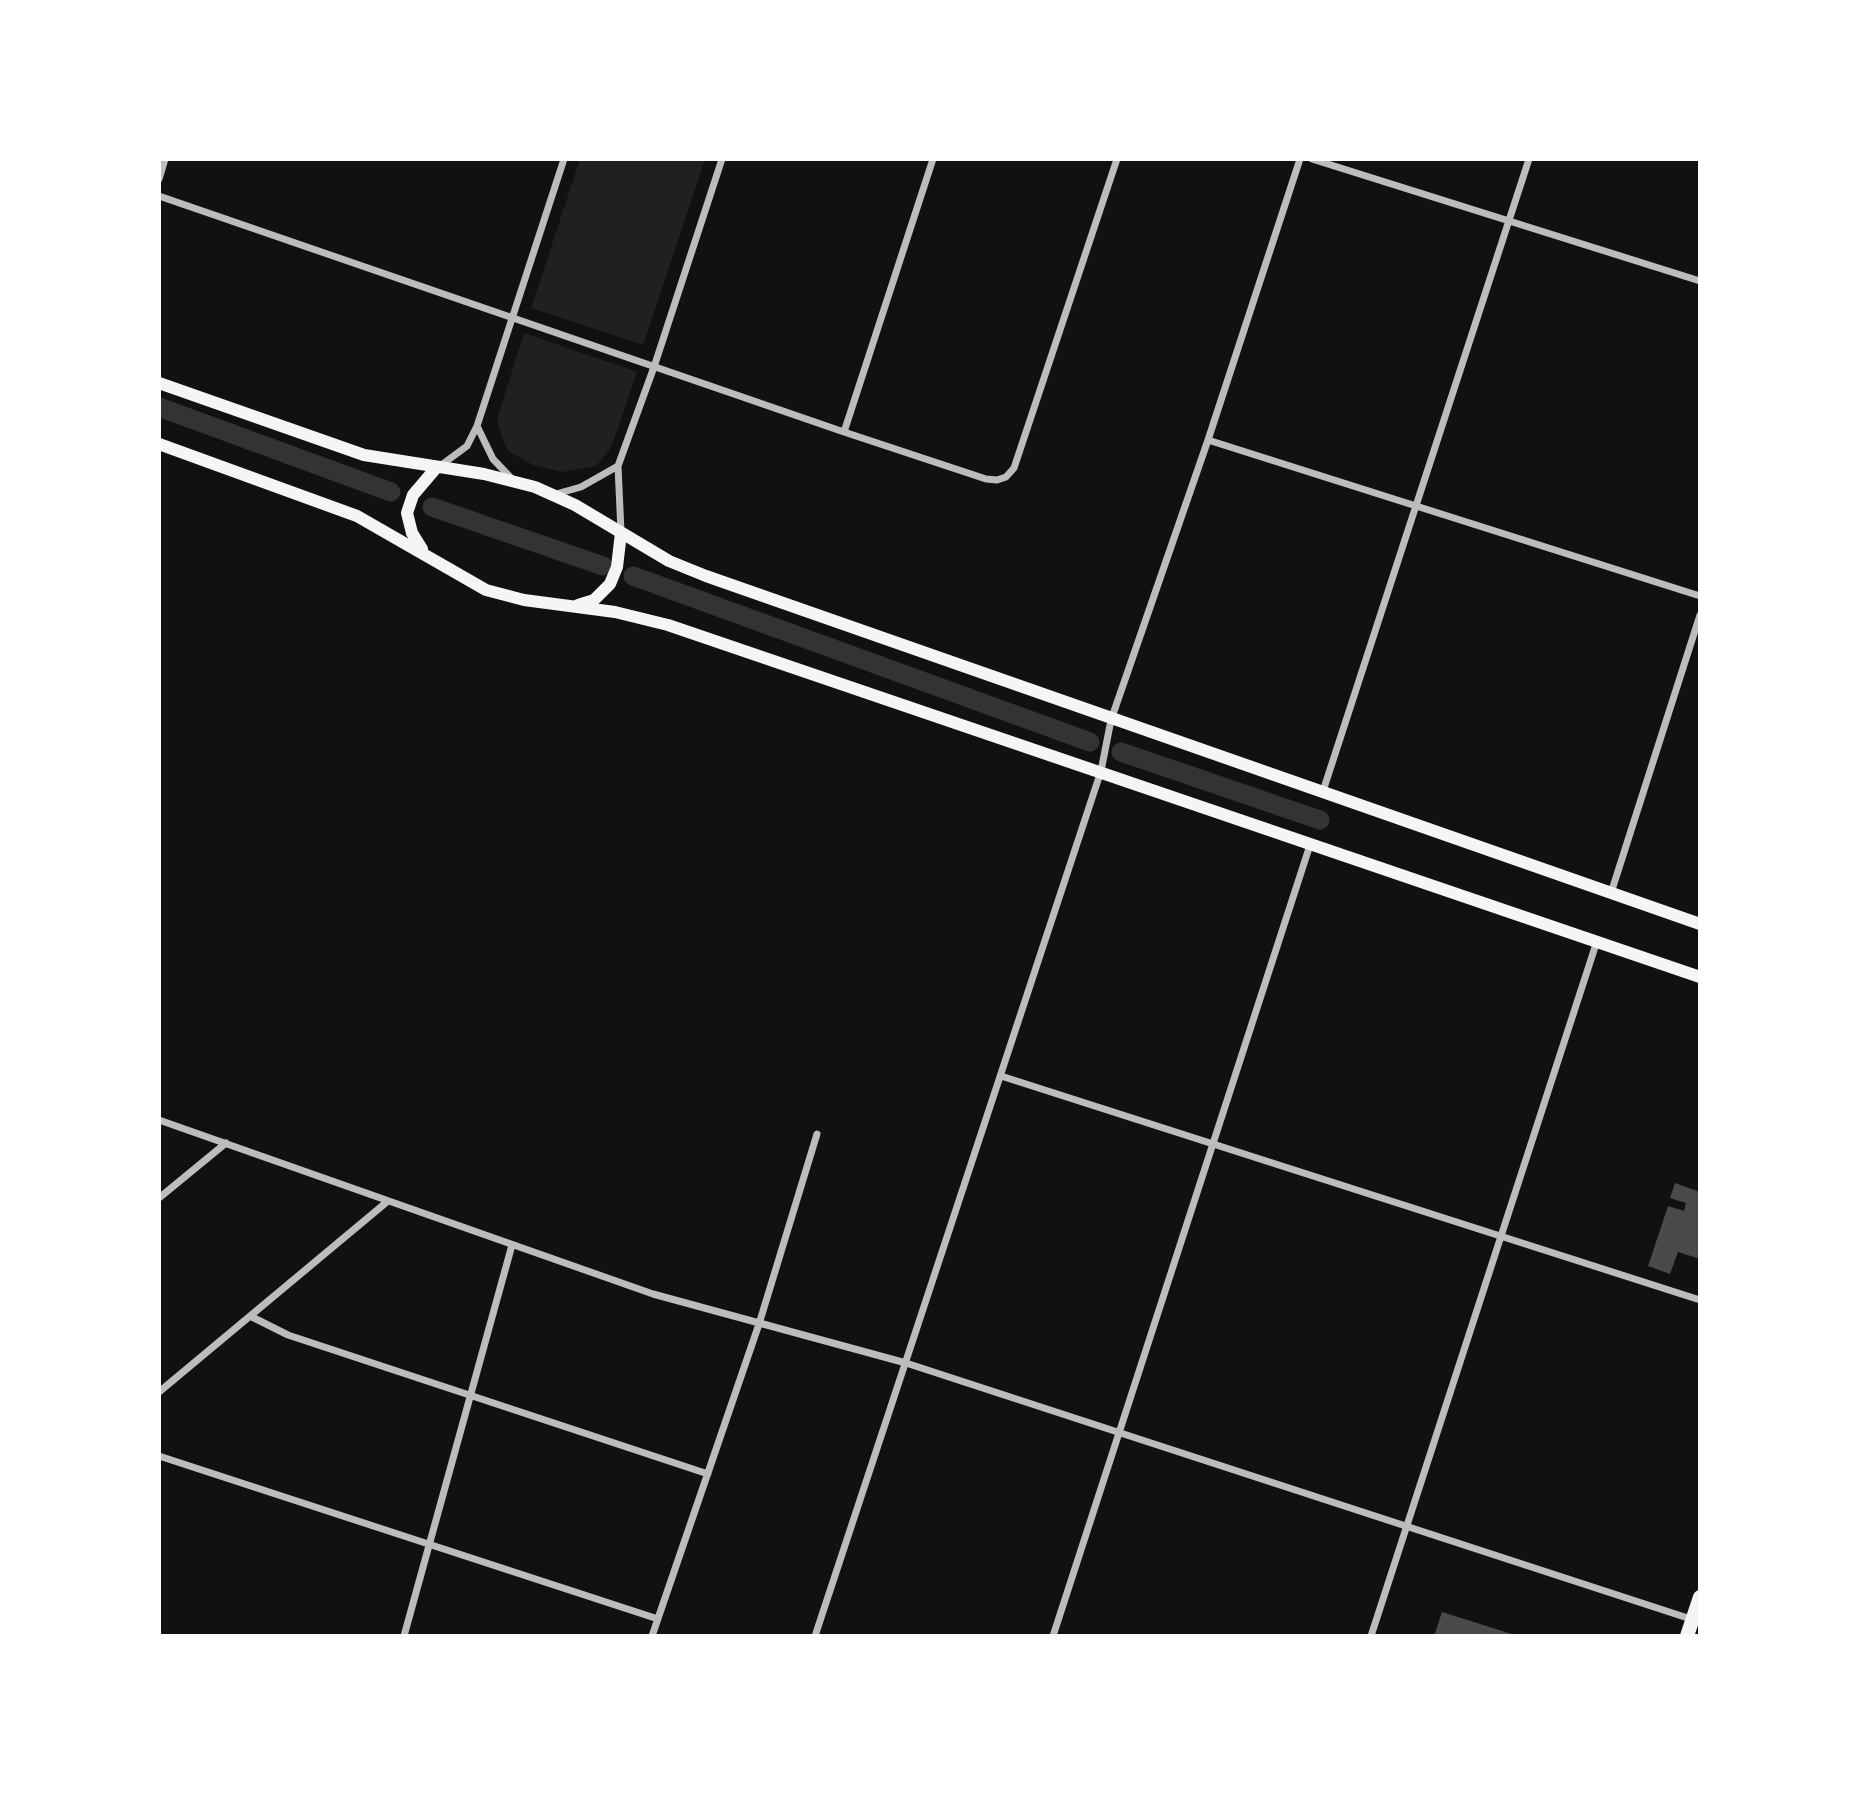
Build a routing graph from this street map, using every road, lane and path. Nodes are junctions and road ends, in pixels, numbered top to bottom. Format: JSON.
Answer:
{"nodes":[{"id":1,"x":166,"y":159,"type":"edge"},
{"id":2,"x":564,"y":159,"type":"edge"},
{"id":3,"x":722,"y":159,"type":"edge"},
{"id":4,"x":933,"y":159,"type":"edge"},
{"id":5,"x":1117,"y":159,"type":"edge"},
{"id":6,"x":1300,"y":159,"type":"edge"},
{"id":7,"x":1312,"y":159,"type":"edge"},
{"id":8,"x":1529,"y":159,"type":"edge"},
{"id":9,"x":159,"y":179,"type":"edge"},
{"id":10,"x":159,"y":197,"type":"edge"},
{"id":11,"x":1508,"y":222,"type":"junction"},
{"id":12,"x":1700,"y":281,"type":"edge"},
{"id":13,"x":511,"y":319,"type":"junction"},
{"id":14,"x":654,"y":367,"type":"junction"},
{"id":15,"x":159,"y":383,"type":"edge"},
{"id":16,"x":477,"y":425,"type":"junction"},
{"id":17,"x":844,"y":432,"type":"junction"},
{"id":18,"x":1209,"y":440,"type":"junction"},
{"id":19,"x":159,"y":444,"type":"edge"},
{"id":20,"x":618,"y":466,"type":"junction"},
{"id":21,"x":436,"y":468,"type":"junction"},
{"id":22,"x":512,"y":480,"type":"junction"},
{"id":23,"x":555,"y":494,"type":"junction"},
{"id":24,"x":1416,"y":506,"type":"junction"},
{"id":25,"x":621,"y":533,"type":"junction"},
{"id":26,"x":425,"y":554,"type":"junction"},
{"id":27,"x":1700,"y":596,"type":"edge"},
{"id":28,"x":571,"y":606,"type":"junction"},
{"id":29,"x":1700,"y":615,"type":"edge"},
{"id":30,"x":1111,"y":720,"type":"junction"},
{"id":31,"x":1101,"y":771,"type":"junction"},
{"id":32,"x":1323,"y":792,"type":"junction"},
{"id":33,"x":1310,"y":845,"type":"junction"},
{"id":34,"x":1611,"y":893,"type":"junction"},
{"id":35,"x":1700,"y":924,"type":"edge"},
{"id":36,"x":1596,"y":944,"type":"junction"},
{"id":37,"x":1700,"y":977,"type":"edge"},
{"id":38,"x":1001,"y":1076,"type":"junction"},
{"id":39,"x":159,"y":1120,"type":"edge"},
{"id":40,"x":817,"y":1134,"type":"dead end"},
{"id":41,"x":226,"y":1143,"type":"junction"},
{"id":42,"x":1214,"y":1144,"type":"junction"},
{"id":43,"x":159,"y":1198,"type":"edge"},
{"id":44,"x":388,"y":1202,"type":"junction"},
{"id":45,"x":1501,"y":1236,"type":"junction"},
{"id":46,"x":512,"y":1245,"type":"junction"},
{"id":47,"x":1700,"y":1300,"type":"edge"},
{"id":48,"x":252,"y":1317,"type":"junction"},
{"id":49,"x":759,"y":1324,"type":"junction"},
{"id":50,"x":906,"y":1363,"type":"junction"},
{"id":51,"x":159,"y":1392,"type":"edge"},
{"id":52,"x":471,"y":1396,"type":"junction"},
{"id":53,"x":1118,"y":1432,"type":"junction"},
{"id":54,"x":159,"y":1456,"type":"edge"},
{"id":55,"x":708,"y":1474,"type":"junction"},
{"id":56,"x":1406,"y":1528,"type":"junction"},
{"id":57,"x":429,"y":1545,"type":"junction"},
{"id":58,"x":1700,"y":1597,"type":"edge"},
{"id":59,"x":658,"y":1619,"type":"junction"},
{"id":60,"x":1696,"y":1621,"type":"edge"},
{"id":61,"x":404,"y":1636,"type":"edge"},
{"id":62,"x":652,"y":1636,"type":"edge"},
{"id":63,"x":815,"y":1636,"type":"edge"},
{"id":64,"x":1052,"y":1636,"type":"edge"},
{"id":65,"x":1371,"y":1636,"type":"edge"},
{"id":66,"x":1687,"y":1636,"type":"edge"}],
"edges":[{"from":1,"to":9,"type":"street"},
{"from":2,"to":13,"type":"street"},
{"from":3,"to":14,"type":"street"},
{"from":4,"to":17,"type":"street"},
{"from":5,"to":17,"type":"street"},
{"from":6,"to":18,"type":"street"},
{"from":7,"to":11,"type":"street"},
{"from":8,"to":11,"type":"street"},
{"from":10,"to":13,"type":"street"},
{"from":11,"to":12,"type":"street"},
{"from":11,"to":24,"type":"street"},
{"from":13,"to":14,"type":"street"},
{"from":13,"to":16,"type":"street"},
{"from":14,"to":17,"type":"street"},
{"from":14,"to":20,"type":"street"},
{"from":15,"to":21,"type":"main road"},
{"from":16,"to":21,"type":"street"},
{"from":16,"to":22,"type":"street"},
{"from":18,"to":24,"type":"street"},
{"from":18,"to":30,"type":"street"},
{"from":19,"to":26,"type":"main road"},
{"from":20,"to":23,"type":"street"},
{"from":20,"to":25,"type":"street"},
{"from":21,"to":22,"type":"main road"},
{"from":21,"to":26,"type":"main road"},
{"from":22,"to":23,"type":"main road"},
{"from":23,"to":25,"type":"main road"},
{"from":24,"to":27,"type":"street"},
{"from":24,"to":32,"type":"street"},
{"from":25,"to":28,"type":"main road"},
{"from":25,"to":30,"type":"main road"},
{"from":26,"to":28,"type":"main road"},
{"from":28,"to":31,"type":"main road"},
{"from":29,"to":34,"type":"street"},
{"from":30,"to":31,"type":"street"},
{"from":30,"to":32,"type":"main road"},
{"from":31,"to":33,"type":"main road"},
{"from":31,"to":38,"type":"street"},
{"from":32,"to":34,"type":"main road"},
{"from":33,"to":36,"type":"main road"},
{"from":33,"to":42,"type":"street"},
{"from":34,"to":35,"type":"main road"},
{"from":36,"to":37,"type":"main road"},
{"from":36,"to":45,"type":"street"},
{"from":38,"to":42,"type":"street"},
{"from":38,"to":50,"type":"street"},
{"from":39,"to":41,"type":"street"},
{"from":40,"to":49,"type":"street"},
{"from":41,"to":43,"type":"street"},
{"from":41,"to":44,"type":"street"},
{"from":42,"to":45,"type":"street"},
{"from":42,"to":53,"type":"street"},
{"from":44,"to":46,"type":"street"},
{"from":44,"to":48,"type":"street"},
{"from":45,"to":47,"type":"street"},
{"from":45,"to":56,"type":"street"},
{"from":46,"to":49,"type":"street"},
{"from":46,"to":52,"type":"street"},
{"from":48,"to":51,"type":"street"},
{"from":48,"to":52,"type":"street"},
{"from":49,"to":50,"type":"street"},
{"from":49,"to":55,"type":"street"},
{"from":50,"to":53,"type":"street"},
{"from":50,"to":63,"type":"street"},
{"from":52,"to":55,"type":"street"},
{"from":52,"to":57,"type":"street"},
{"from":53,"to":56,"type":"street"},
{"from":53,"to":64,"type":"street"},
{"from":54,"to":57,"type":"street"},
{"from":55,"to":59,"type":"street"},
{"from":56,"to":60,"type":"street"},
{"from":56,"to":65,"type":"street"},
{"from":57,"to":59,"type":"street"},
{"from":57,"to":61,"type":"street"},
{"from":58,"to":60,"type":"main road"},
{"from":59,"to":62,"type":"street"},
{"from":60,"to":66,"type":"main road"}]}
